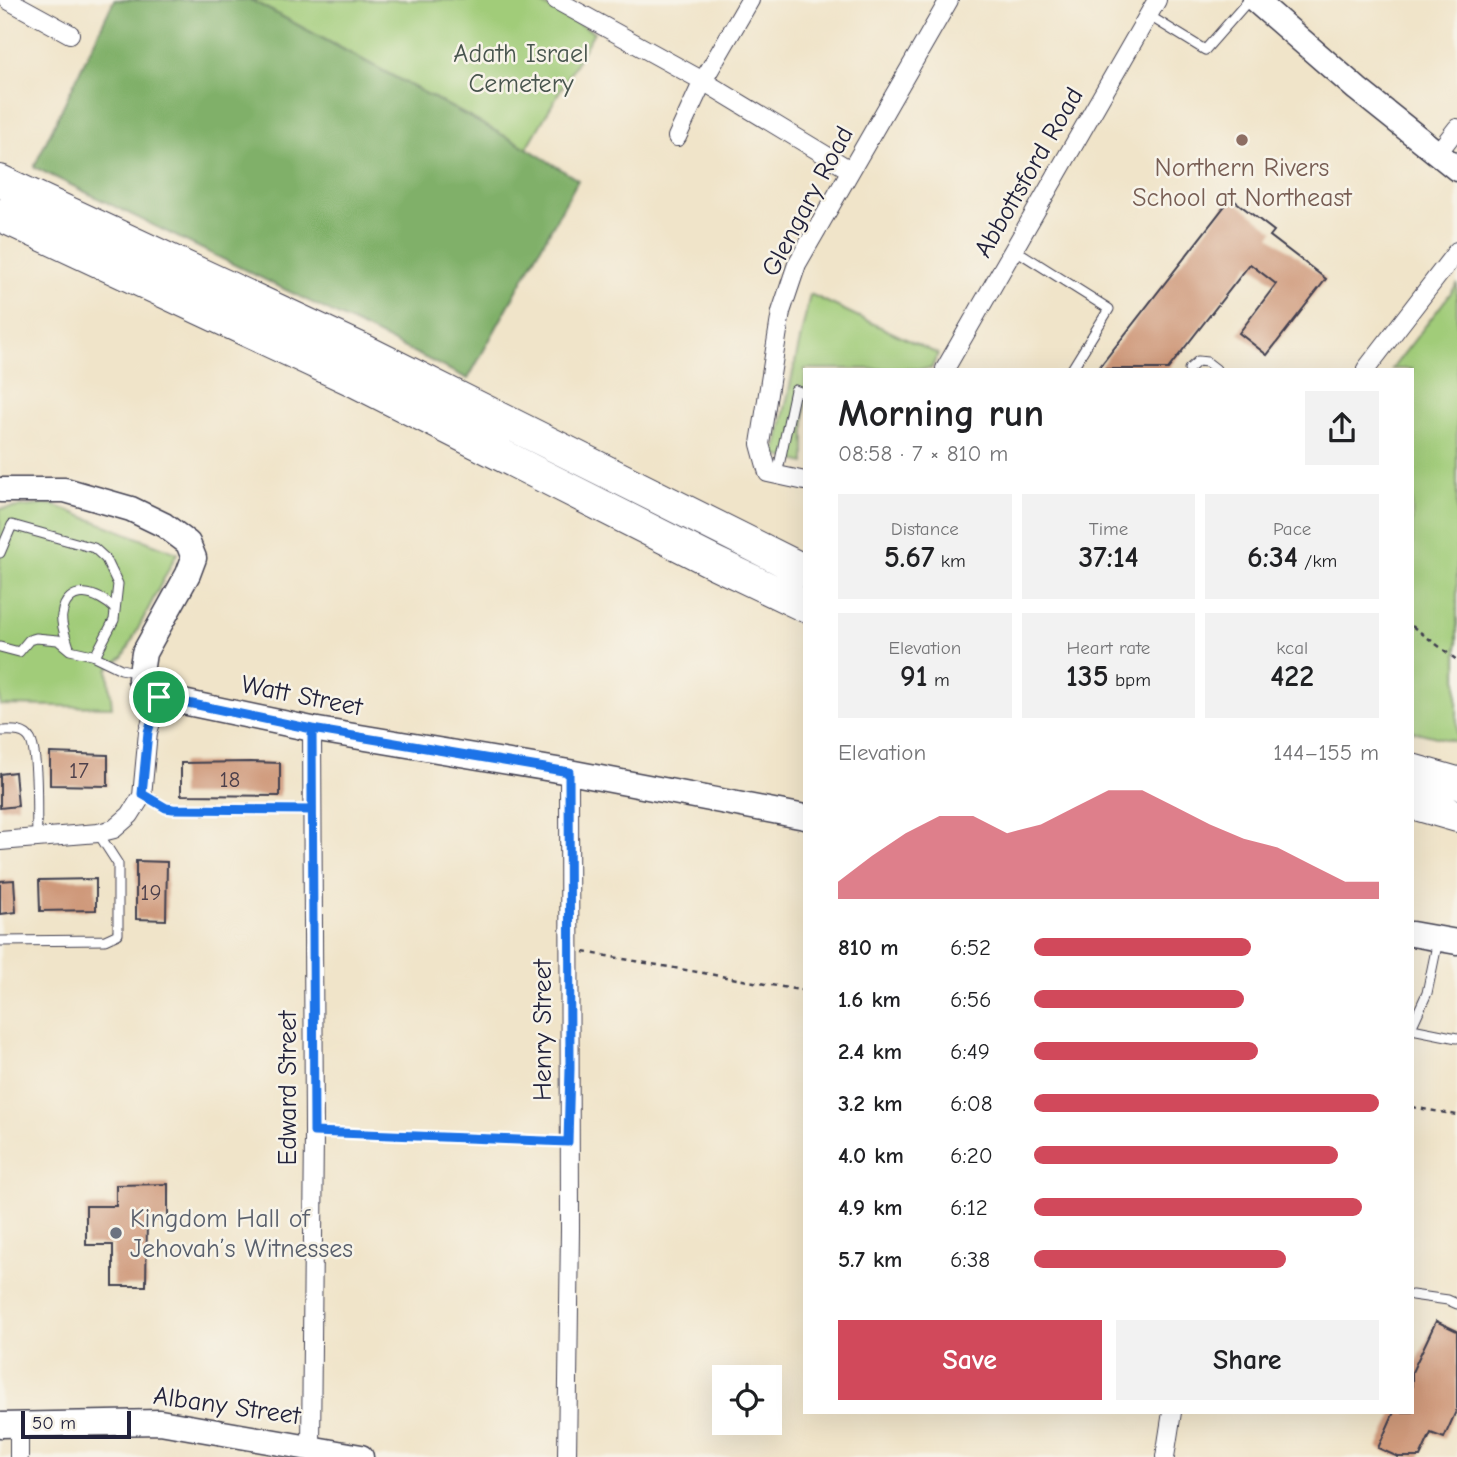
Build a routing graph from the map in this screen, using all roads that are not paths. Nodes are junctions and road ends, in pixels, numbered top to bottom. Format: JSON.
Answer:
{"nodes":[{"id":1,"x":8,"y":0,"type":"edge"},
{"id":2,"x":556,"y":0,"type":"edge"},
{"id":3,"x":750,"y":0,"type":"edge"},
{"id":4,"x":949,"y":0,"type":"edge"},
{"id":5,"x":1249,"y":0,"type":"edge"},
{"id":6,"x":1255,"y":0,"type":"edge"},
{"id":7,"x":31,"y":5,"type":"edge"},
{"id":8,"x":1152,"y":8,"type":"edge"},
{"id":9,"x":71,"y":34,"type":"dead end"},
{"id":10,"x":703,"y":81,"type":"junction"},
{"id":11,"x":1457,"y":128,"type":"edge"},
{"id":12,"x":677,"y":137,"type":"dead end"},
{"id":13,"x":1437,"y":154,"type":"junction"},
{"id":14,"x":1457,"y":169,"type":"edge"},
{"id":15,"x":850,"y":170,"type":"junction"},
{"id":16,"x":0,"y":181,"type":"edge"},
{"id":17,"x":0,"y":215,"type":"edge"},
{"id":18,"x":1014,"y":249,"type":"junction"},
{"id":19,"x":1457,"y":251,"type":"edge"},
{"id":20,"x":946,"y":368,"type":"edge"},
{"id":21,"x":1073,"y":368,"type":"edge"},
{"id":22,"x":1190,"y":368,"type":"edge"},
{"id":23,"x":1215,"y":368,"type":"edge"},
{"id":24,"x":1367,"y":368,"type":"edge"},
{"id":25,"x":803,"y":393,"type":"edge"},
{"id":26,"x":776,"y":475,"type":"junction"},
{"id":27,"x":803,"y":481,"type":"edge"},
{"id":28,"x":0,"y":490,"type":"edge"},
{"id":29,"x":0,"y":553,"type":"edge"},
{"id":30,"x":803,"y":571,"type":"edge"},
{"id":31,"x":803,"y":605,"type":"edge"},
{"id":32,"x":115,"y":609,"type":"junction"},
{"id":33,"x":0,"y":648,"type":"edge"},
{"id":34,"x":70,"y":650,"type":"junction"},
{"id":35,"x":95,"y":656,"type":"junction"},
{"id":36,"x":141,"y":674,"type":"junction"},
{"id":37,"x":159,"y":697,"type":"junction"},
{"id":38,"x":312,"y":729,"type":"junction"},
{"id":39,"x":0,"y":731,"type":"edge"},
{"id":40,"x":1414,"y":771,"type":"edge"},
{"id":41,"x":569,"y":772,"type":"junction"},
{"id":42,"x":1457,"y":783,"type":"edge"},
{"id":43,"x":142,"y":794,"type":"junction"},
{"id":44,"x":1414,"y":804,"type":"edge"},
{"id":45,"x":312,"y":810,"type":"junction"},
{"id":46,"x":1457,"y":816,"type":"edge"},
{"id":47,"x":803,"y":817,"type":"edge"},
{"id":48,"x":98,"y":833,"type":"junction"},
{"id":49,"x":37,"y":838,"type":"junction"},
{"id":50,"x":0,"y":841,"type":"edge"},
{"id":51,"x":1414,"y":934,"type":"edge"},
{"id":52,"x":1448,"y":940,"type":"edge"},
{"id":53,"x":0,"y":941,"type":"edge"},
{"id":54,"x":1414,"y":1022,"type":"edge"},
{"id":55,"x":1414,"y":1027,"type":"edge"},
{"id":56,"x":1457,"y":1038,"type":"edge"},
{"id":57,"x":1414,"y":1295,"type":"edge"},
{"id":58,"x":1457,"y":1304,"type":"edge"},
{"id":59,"x":1172,"y":1414,"type":"edge"},
{"id":60,"x":10,"y":1425,"type":"edge"},
{"id":61,"x":311,"y":1447,"type":"junction"},
{"id":62,"x":270,"y":1450,"type":"edge"},
{"id":63,"x":19,"y":1457,"type":"edge"},
{"id":64,"x":361,"y":1457,"type":"edge"},
{"id":65,"x":567,"y":1457,"type":"edge"},
{"id":66,"x":1165,"y":1457,"type":"edge"}],
"edges":[{"from":1,"to":7,"type":"street"},
{"from":2,"to":10,"type":"street"},
{"from":3,"to":10,"type":"street"},
{"from":4,"to":15,"type":"street","name":"Glengary Road"},
{"from":5,"to":8,"type":"lane"},
{"from":6,"to":13,"type":"street"},
{"from":7,"to":9,"type":"street"},
{"from":8,"to":18,"type":"street","name":"Abbottsford Road"},
{"from":10,"to":12,"type":"street"},
{"from":10,"to":15,"type":"street"},
{"from":11,"to":13,"type":"street"},
{"from":13,"to":14,"type":"street"},
{"from":15,"to":26,"type":"street","name":"Glengary Road"},
{"from":16,"to":30,"type":"highway"},
{"from":17,"to":31,"type":"highway"},
{"from":18,"to":20,"type":"street","name":"Abbottsford Road"},
{"from":18,"to":21,"type":"lane"},
{"from":19,"to":24,"type":"street"},
{"from":22,"to":23,"type":"lane"},
{"from":25,"to":26,"type":"lane"},
{"from":26,"to":27,"type":"street"},
{"from":28,"to":36,"type":"street"},
{"from":29,"to":32,"type":"lane"},
{"from":32,"to":34,"type":"lane"},
{"from":32,"to":35,"type":"lane"},
{"from":33,"to":34,"type":"lane"},
{"from":34,"to":35,"type":"lane"},
{"from":35,"to":36,"type":"lane"},
{"from":36,"to":37,"type":"street"},
{"from":37,"to":38,"type":"street","name":"Watt Street"},
{"from":37,"to":43,"type":"street"},
{"from":38,"to":41,"type":"street","name":"Watt Street"},
{"from":38,"to":45,"type":"street","name":"Edward Street"},
{"from":39,"to":49,"type":"lane"},
{"from":40,"to":42,"type":"highway"},
{"from":41,"to":47,"type":"street","name":"Watt Street"},
{"from":41,"to":65,"type":"street","name":"Henry Street"},
{"from":43,"to":45,"type":"lane"},
{"from":43,"to":48,"type":"street"},
{"from":44,"to":46,"type":"highway"},
{"from":45,"to":61,"type":"street","name":"Edward Street"},
{"from":48,"to":49,"type":"street"},
{"from":48,"to":53,"type":"lane"},
{"from":49,"to":50,"type":"street"},
{"from":51,"to":52,"type":"street"},
{"from":52,"to":54,"type":"lane"},
{"from":55,"to":56,"type":"lane"},
{"from":57,"to":58,"type":"lane"},
{"from":59,"to":66,"type":"street"},
{"from":60,"to":62,"type":"street","name":"Albany Street"},
{"from":60,"to":63,"type":"street"},
{"from":61,"to":62,"type":"street","name":"Albany Street"},
{"from":61,"to":64,"type":"street","name":"Albany Street"}]}
